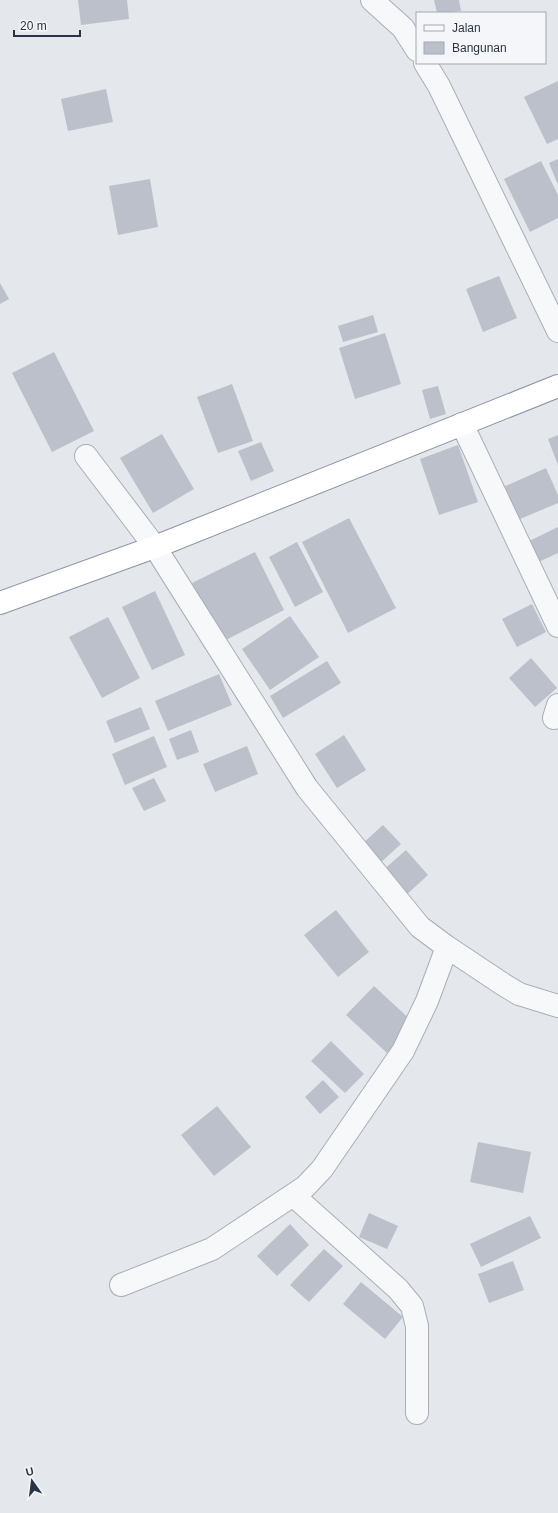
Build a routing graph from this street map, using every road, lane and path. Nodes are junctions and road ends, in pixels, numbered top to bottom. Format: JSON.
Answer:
{"nodes":[{"id":1,"x":372,"y":0,"type":"edge"},
{"id":2,"x":416,"y":48,"type":"edge"},
{"id":3,"x":426,"y":64,"type":"edge"},
{"id":4,"x":558,"y":331,"type":"edge"},
{"id":5,"x":558,"y":386,"type":"edge"},
{"id":6,"x":462,"y":424,"type":"junction"},
{"id":7,"x":86,"y":456,"type":"dead end"},
{"id":8,"x":155,"y":547,"type":"junction"},
{"id":9,"x":0,"y":603,"type":"edge"},
{"id":10,"x":558,"y":626,"type":"edge"},
{"id":11,"x":446,"y":947,"type":"junction"},
{"id":12,"x":558,"y":1006,"type":"edge"},
{"id":13,"x":294,"y":1196,"type":"junction"},
{"id":14,"x":121,"y":1285,"type":"dead end"},
{"id":15,"x":417,"y":1413,"type":"dead end"}],
"edges":[{"from":1,"to":2,"type":"street"},
{"from":3,"to":4,"type":"street"},
{"from":5,"to":6,"type":"highway"},
{"from":6,"to":8,"type":"highway"},
{"from":6,"to":10,"type":"street"},
{"from":7,"to":8,"type":"street"},
{"from":8,"to":9,"type":"highway"},
{"from":8,"to":11,"type":"street"},
{"from":11,"to":12,"type":"street"},
{"from":11,"to":13,"type":"street"},
{"from":13,"to":14,"type":"street"},
{"from":13,"to":15,"type":"street"}]}
